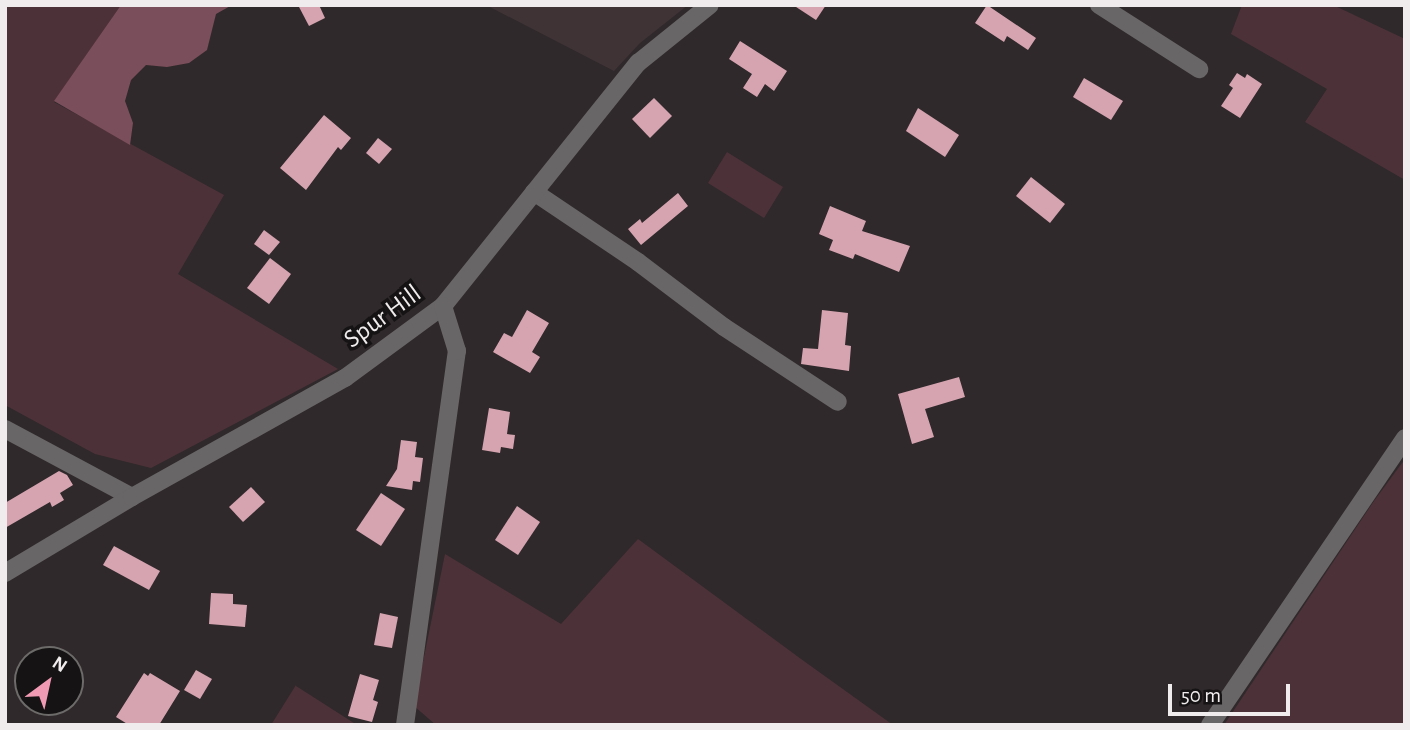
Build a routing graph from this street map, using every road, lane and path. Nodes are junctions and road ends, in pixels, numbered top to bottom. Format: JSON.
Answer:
{"nodes":[{"id":1,"x":710,"y":5,"type":"edge"},
{"id":2,"x":1099,"y":5,"type":"edge"},
{"id":3,"x":1199,"y":69,"type":"dead end"},
{"id":4,"x":534,"y":192,"type":"junction"},
{"id":5,"x":443,"y":306,"type":"junction"},
{"id":6,"x":838,"y":402,"type":"dead end"},
{"id":7,"x":5,"y":429,"type":"edge"},
{"id":8,"x":1405,"y":438,"type":"edge"},
{"id":9,"x":132,"y":497,"type":"junction"},
{"id":10,"x":5,"y":573,"type":"edge"},
{"id":11,"x":405,"y":725,"type":"edge"},
{"id":12,"x":1210,"y":725,"type":"edge"}],
"edges":[{"from":1,"to":4,"type":"street","name":"Spur Hill"},
{"from":2,"to":3,"type":"street"},
{"from":4,"to":5,"type":"street","name":"Spur Hill"},
{"from":4,"to":6,"type":"street"},
{"from":5,"to":9,"type":"street","name":"Spur Hill"},
{"from":5,"to":11,"type":"street"},
{"from":7,"to":9,"type":"street"},
{"from":8,"to":12,"type":"street"},
{"from":9,"to":10,"type":"street","name":"Spur Hill"}]}
